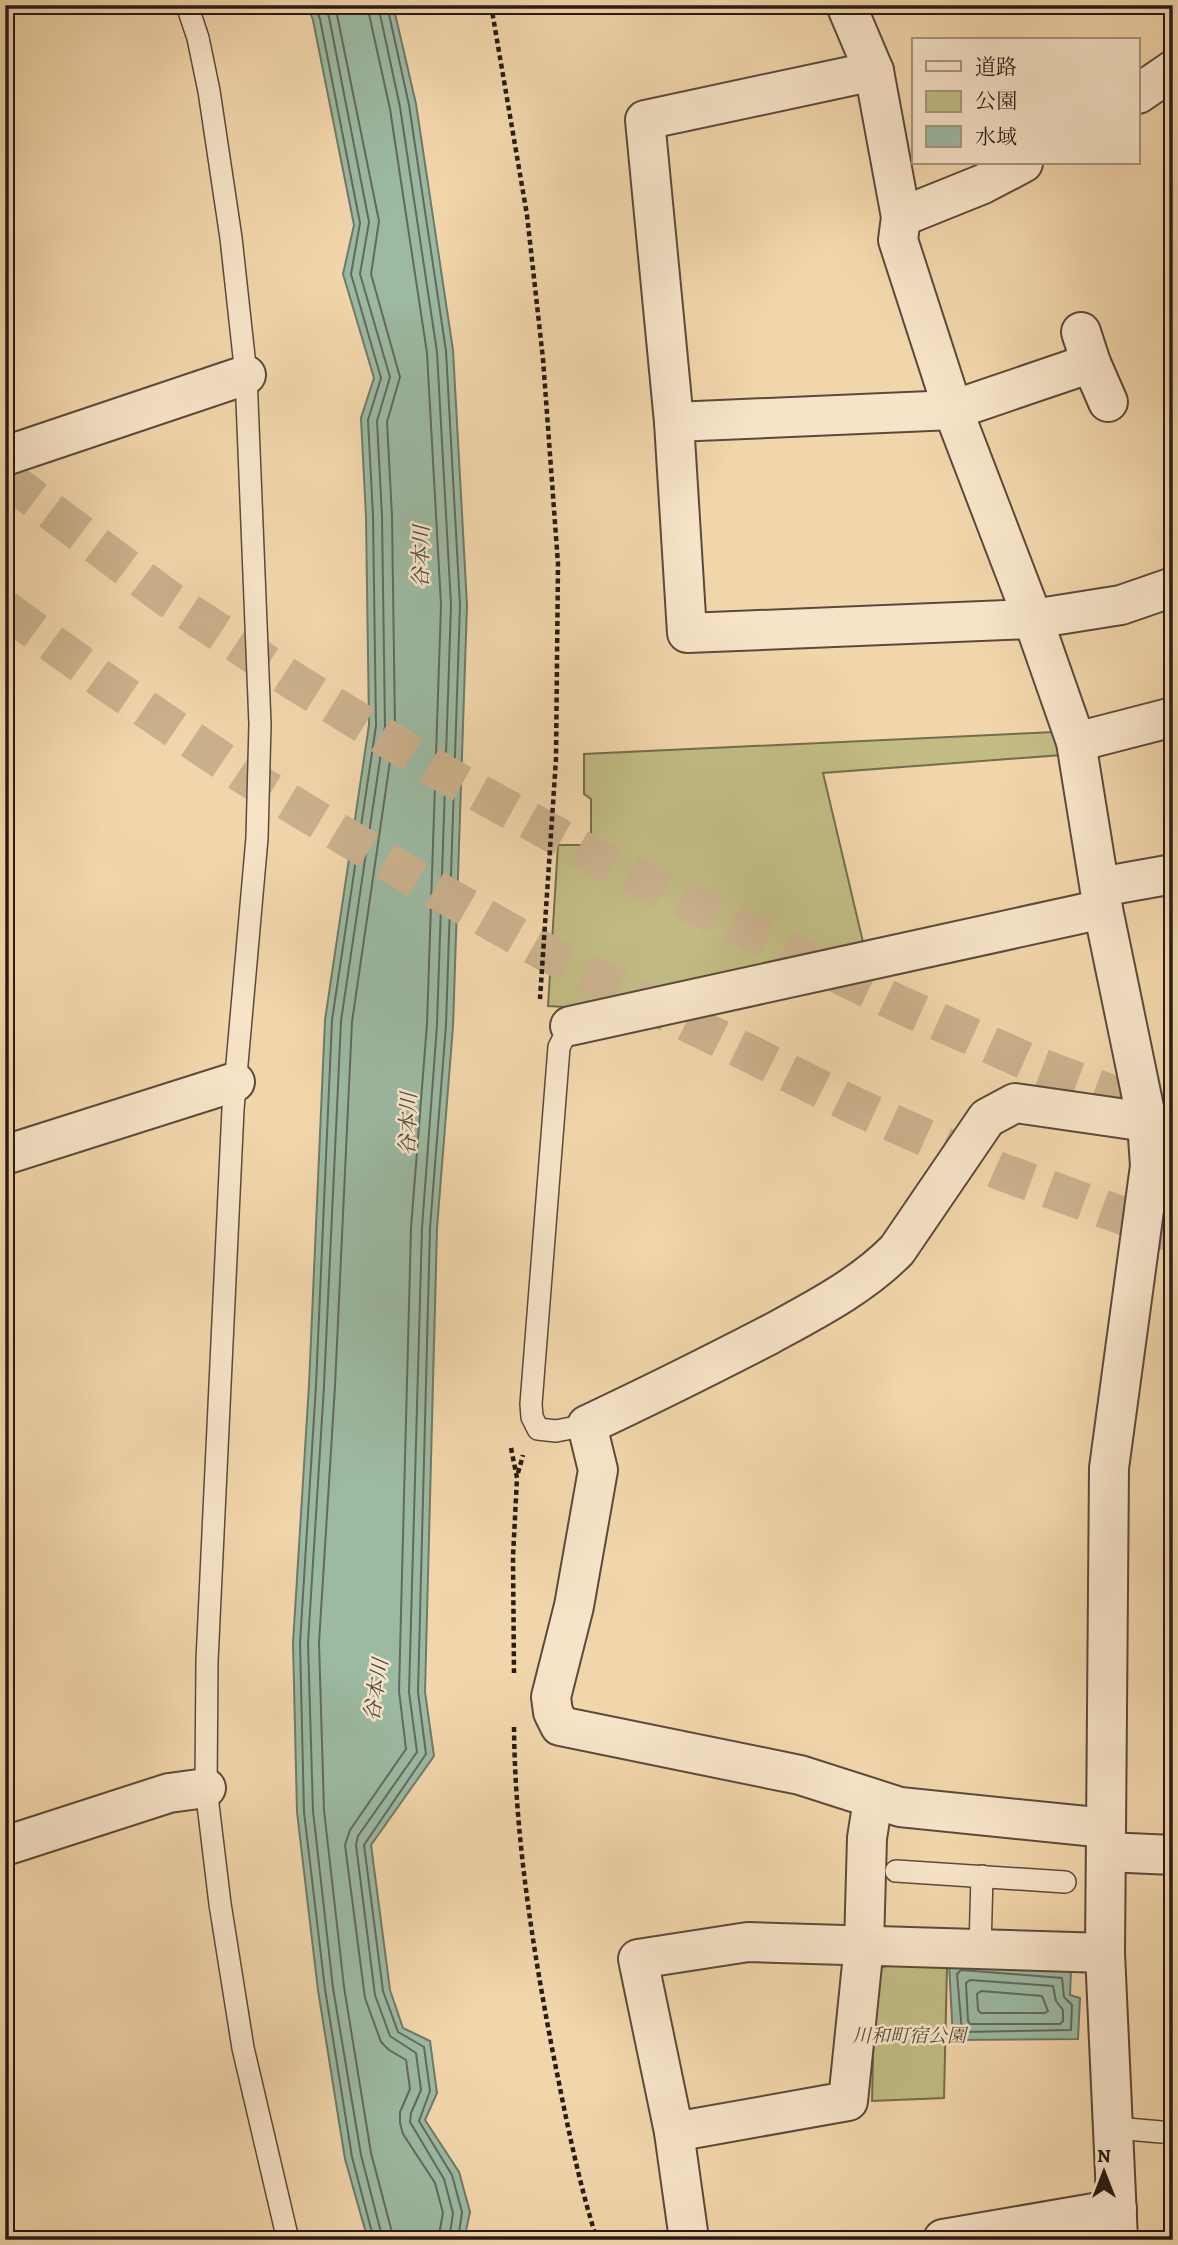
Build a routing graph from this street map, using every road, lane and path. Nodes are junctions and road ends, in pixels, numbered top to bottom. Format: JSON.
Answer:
{"nodes":[{"id":1,"x":187,"y":5,"type":"edge"},
{"id":2,"x":846,"y":5,"type":"edge"},
{"id":3,"x":1173,"y":70,"type":"edge"},
{"id":4,"x":874,"y":71,"type":"junction"},
{"id":5,"x":1140,"y":93,"type":"edge"},
{"id":6,"x":1021,"y":164,"type":"edge"},
{"id":7,"x":901,"y":217,"type":"junction"},
{"id":8,"x":246,"y":375,"type":"junction"},
{"id":9,"x":1108,"y":402,"type":"dead end"},
{"id":10,"x":953,"y":410,"type":"junction"},
{"id":11,"x":674,"y":422,"type":"junction"},
{"id":12,"x":5,"y":456,"type":"edge"},
{"id":13,"x":1173,"y":587,"type":"edge"},
{"id":14,"x":1033,"y":619,"type":"junction"},
{"id":15,"x":1173,"y":717,"type":"edge"},
{"id":16,"x":1076,"y":742,"type":"junction"},
{"id":17,"x":1173,"y":874,"type":"edge"},
{"id":18,"x":1101,"y":898,"type":"junction"},
{"id":19,"x":570,"y":1026,"type":"joint"},
{"id":20,"x":235,"y":1082,"type":"junction"},
{"id":21,"x":1147,"y":1122,"type":"junction"},
{"id":22,"x":5,"y":1155,"type":"edge"},
{"id":23,"x":1161,"y":1164,"type":"edge"},
{"id":24,"x":587,"y":1425,"type":"junction"},
{"id":25,"x":525,"y":1449,"type":"dead end"},
{"id":26,"x":517,"y":1478,"type":"dead end"},
{"id":27,"x":206,"y":1788,"type":"junction"},
{"id":28,"x":873,"y":1800,"type":"junction"},
{"id":29,"x":1106,"y":1840,"type":"junction"},
{"id":30,"x":5,"y":1846,"type":"edge"},
{"id":31,"x":1173,"y":1855,"type":"edge"},
{"id":32,"x":896,"y":1871,"type":"dead end"},
{"id":33,"x":982,"y":1876,"type":"junction"},
{"id":34,"x":1065,"y":1882,"type":"dead end"},
{"id":35,"x":864,"y":1945,"type":"junction"},
{"id":36,"x":980,"y":1949,"type":"junction"},
{"id":37,"x":1105,"y":1953,"type":"junction"},
{"id":38,"x":1115,"y":2129,"type":"junction"},
{"id":39,"x":674,"y":2132,"type":"junction"},
{"id":40,"x":1173,"y":2133,"type":"edge"},
{"id":41,"x":1118,"y":2224,"type":"edge"},
{"id":42,"x":688,"y":2232,"type":"dead end"},
{"id":43,"x":943,"y":2239,"type":"edge"},
{"id":44,"x":288,"y":2240,"type":"edge"}],
"edges":[{"from":1,"to":8,"type":"lane"},
{"from":2,"to":4,"type":"street"},
{"from":3,"to":5,"type":"street"},
{"from":4,"to":7,"type":"street"},
{"from":4,"to":11,"type":"street"},
{"from":6,"to":7,"type":"street"},
{"from":7,"to":10,"type":"street"},
{"from":8,"to":12,"type":"street"},
{"from":8,"to":20,"type":"lane"},
{"from":9,"to":10,"type":"street"},
{"from":10,"to":11,"type":"street"},
{"from":10,"to":14,"type":"street"},
{"from":11,"to":14,"type":"street"},
{"from":13,"to":14,"type":"street"},
{"from":14,"to":16,"type":"street"},
{"from":15,"to":16,"type":"street"},
{"from":16,"to":18,"type":"street"},
{"from":17,"to":18,"type":"street"},
{"from":18,"to":19,"type":"street"},
{"from":18,"to":21,"type":"street"},
{"from":19,"to":24,"type":"lane"},
{"from":20,"to":22,"type":"street"},
{"from":20,"to":27,"type":"lane"},
{"from":21,"to":23,"type":"street"},
{"from":21,"to":24,"type":"street"},
{"from":23,"to":29,"type":"street"},
{"from":24,"to":28,"type":"street"},
{"from":25,"to":26,"type":"path"},
{"from":27,"to":30,"type":"street"},
{"from":27,"to":44,"type":"lane"},
{"from":28,"to":29,"type":"street"},
{"from":28,"to":35,"type":"street"},
{"from":29,"to":31,"type":"street"},
{"from":29,"to":37,"type":"street"},
{"from":32,"to":33,"type":"lane"},
{"from":33,"to":34,"type":"lane"},
{"from":33,"to":36,"type":"lane"},
{"from":35,"to":36,"type":"street"},
{"from":35,"to":39,"type":"street"},
{"from":35,"to":39,"type":"street"},
{"from":36,"to":37,"type":"street"},
{"from":37,"to":38,"type":"street"},
{"from":38,"to":40,"type":"lane"},
{"from":38,"to":41,"type":"street"},
{"from":39,"to":42,"type":"street"},
{"from":41,"to":43,"type":"street"}]}
